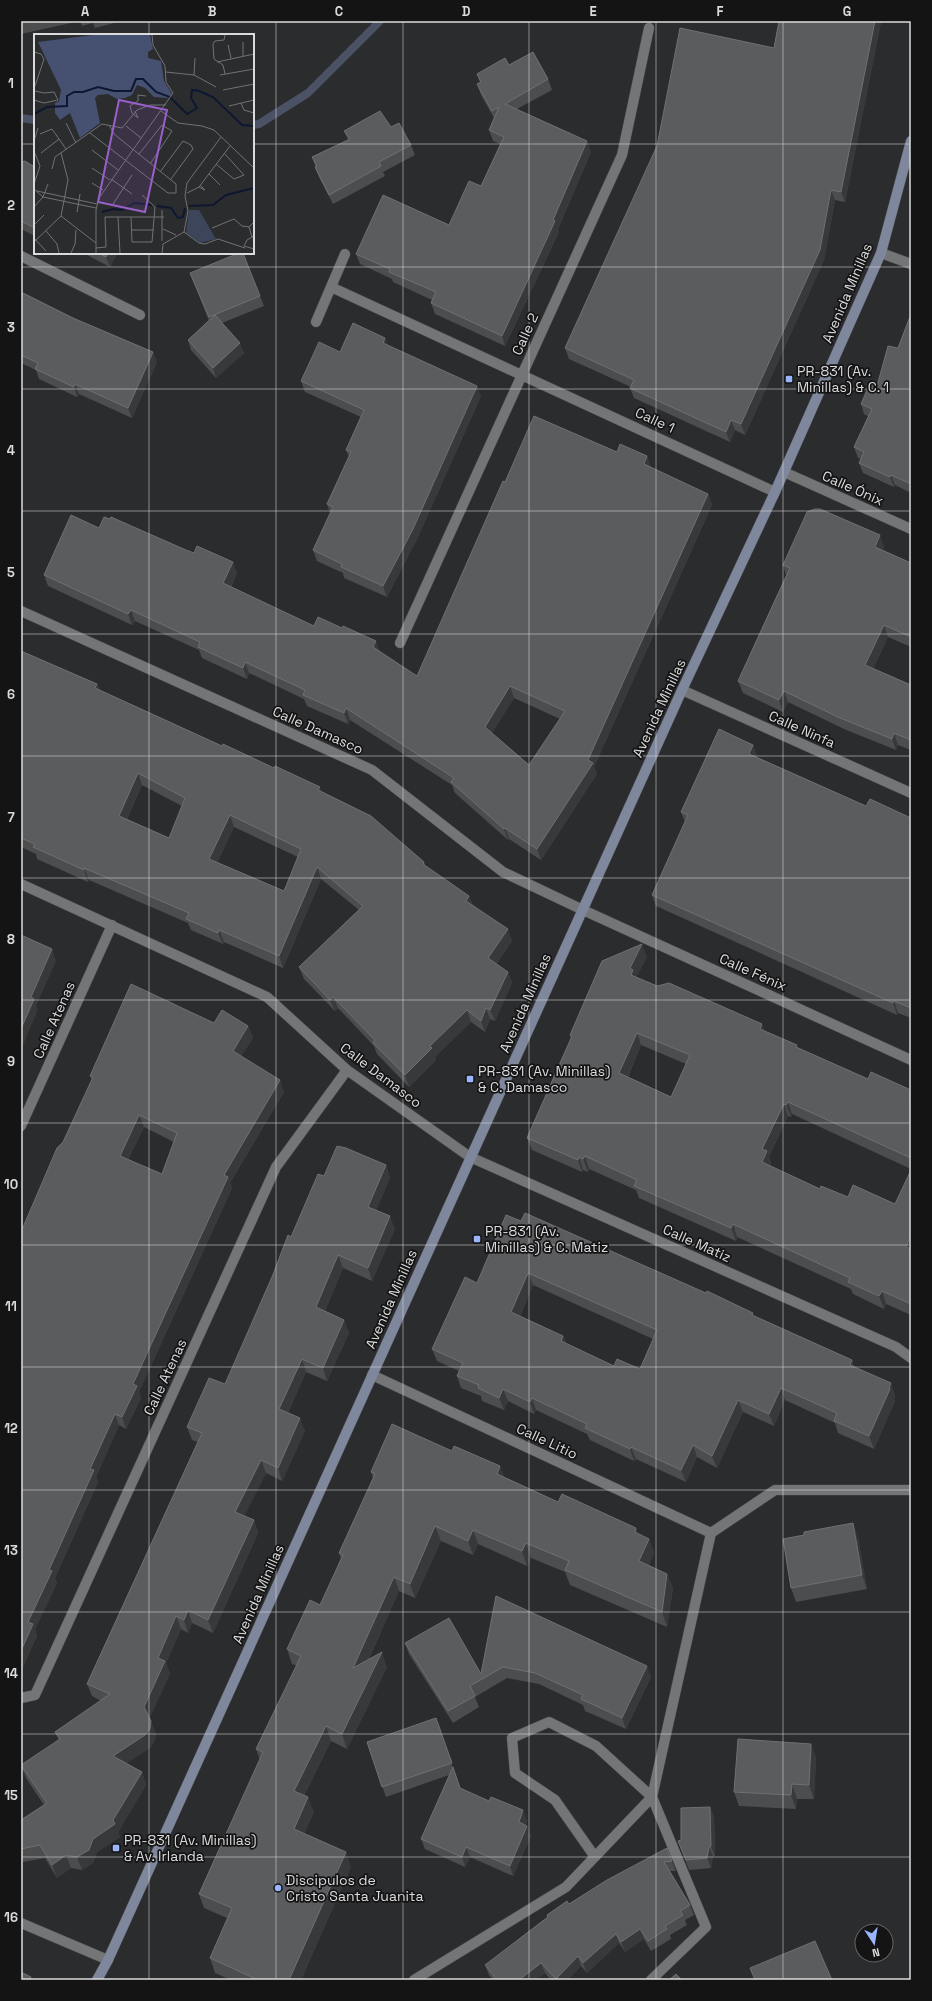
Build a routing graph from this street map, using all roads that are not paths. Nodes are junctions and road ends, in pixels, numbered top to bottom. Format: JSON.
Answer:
{"nodes":[{"id":1,"x":649,"y":28,"type":"dead end"},
{"id":2,"x":911,"y":141,"type":"edge"},
{"id":3,"x":881,"y":253,"type":"junction"},
{"id":4,"x":345,"y":254,"type":"dead end"},
{"id":5,"x":21,"y":256,"type":"edge"},
{"id":6,"x":911,"y":264,"type":"edge"},
{"id":7,"x":331,"y":287,"type":"junction"},
{"id":8,"x":140,"y":315,"type":"dead end"},
{"id":9,"x":316,"y":322,"type":"dead end"},
{"id":10,"x":522,"y":374,"type":"junction"},
{"id":11,"x":784,"y":472,"type":"junction"},
{"id":12,"x":775,"y":492,"type":"junction"},
{"id":13,"x":911,"y":529,"type":"edge"},
{"id":14,"x":21,"y":611,"type":"edge"},
{"id":15,"x":400,"y":643,"type":"dead end"},
{"id":16,"x":682,"y":690,"type":"junction"},
{"id":17,"x":911,"y":793,"type":"edge"},
{"id":18,"x":21,"y":884,"type":"edge"},
{"id":19,"x":583,"y":910,"type":"junction"},
{"id":20,"x":112,"y":925,"type":"junction"},
{"id":21,"x":911,"y":1060,"type":"edge"},
{"id":22,"x":347,"y":1070,"type":"junction"},
{"id":23,"x":21,"y":1126,"type":"edge"},
{"id":24,"x":470,"y":1157,"type":"junction"},
{"id":25,"x":911,"y":1358,"type":"edge"},
{"id":26,"x":372,"y":1375,"type":"junction"},
{"id":27,"x":911,"y":1490,"type":"edge"},
{"id":28,"x":710,"y":1533,"type":"junction"},
{"id":29,"x":21,"y":1698,"type":"edge"},
{"id":30,"x":652,"y":1797,"type":"junction"},
{"id":31,"x":595,"y":1857,"type":"junction"},
{"id":32,"x":21,"y":1923,"type":"edge"},
{"id":33,"x":108,"y":1960,"type":"junction"},
{"id":34,"x":97,"y":1980,"type":"edge"},
{"id":35,"x":414,"y":1980,"type":"edge"},
{"id":36,"x":651,"y":1980,"type":"edge"}],
"edges":[{"from":1,"to":10,"type":"street","name":"Calle 2"},
{"from":2,"to":3,"type":"street","name":"Avenida Minillas"},
{"from":3,"to":6,"type":"street"},
{"from":3,"to":11,"type":"street","name":"Avenida Minillas"},
{"from":4,"to":7,"type":"street"},
{"from":5,"to":8,"type":"street"},
{"from":7,"to":9,"type":"street"},
{"from":7,"to":10,"type":"street","name":"Calle 1"},
{"from":10,"to":12,"type":"street","name":"Calle 1"},
{"from":10,"to":15,"type":"street","name":"Calle 2"},
{"from":11,"to":12,"type":"street","name":"Avenida Minillas"},
{"from":11,"to":13,"type":"street","name":"Calle Ónix"},
{"from":12,"to":16,"type":"street","name":"Avenida Minillas"},
{"from":14,"to":19,"type":"street","name":"Calle Damasco"},
{"from":16,"to":17,"type":"street","name":"Calle Ninfa"},
{"from":16,"to":19,"type":"street","name":"Avenida Minillas"},
{"from":18,"to":20,"type":"street","name":"Calle Damasco"},
{"from":19,"to":21,"type":"street","name":"Calle Fénix"},
{"from":19,"to":24,"type":"street","name":"Avenida Minillas"},
{"from":20,"to":22,"type":"street","name":"Calle Damasco"},
{"from":20,"to":23,"type":"street","name":"Calle Atenas"},
{"from":22,"to":24,"type":"street","name":"Calle Damasco"},
{"from":22,"to":29,"type":"street","name":"Calle Atenas"},
{"from":24,"to":25,"type":"street","name":"Calle Matiz"},
{"from":24,"to":26,"type":"street","name":"Avenida Minillas"},
{"from":26,"to":28,"type":"street","name":"Calle Litio"},
{"from":26,"to":33,"type":"street","name":"Avenida Minillas"},
{"from":27,"to":28,"type":"street"},
{"from":28,"to":30,"type":"street"},
{"from":30,"to":31,"type":"street"},
{"from":30,"to":31,"type":"street"},
{"from":30,"to":36,"type":"street"},
{"from":31,"to":35,"type":"street"},
{"from":32,"to":33,"type":"street"},
{"from":33,"to":34,"type":"street","name":"Avenida Minillas"}]}
